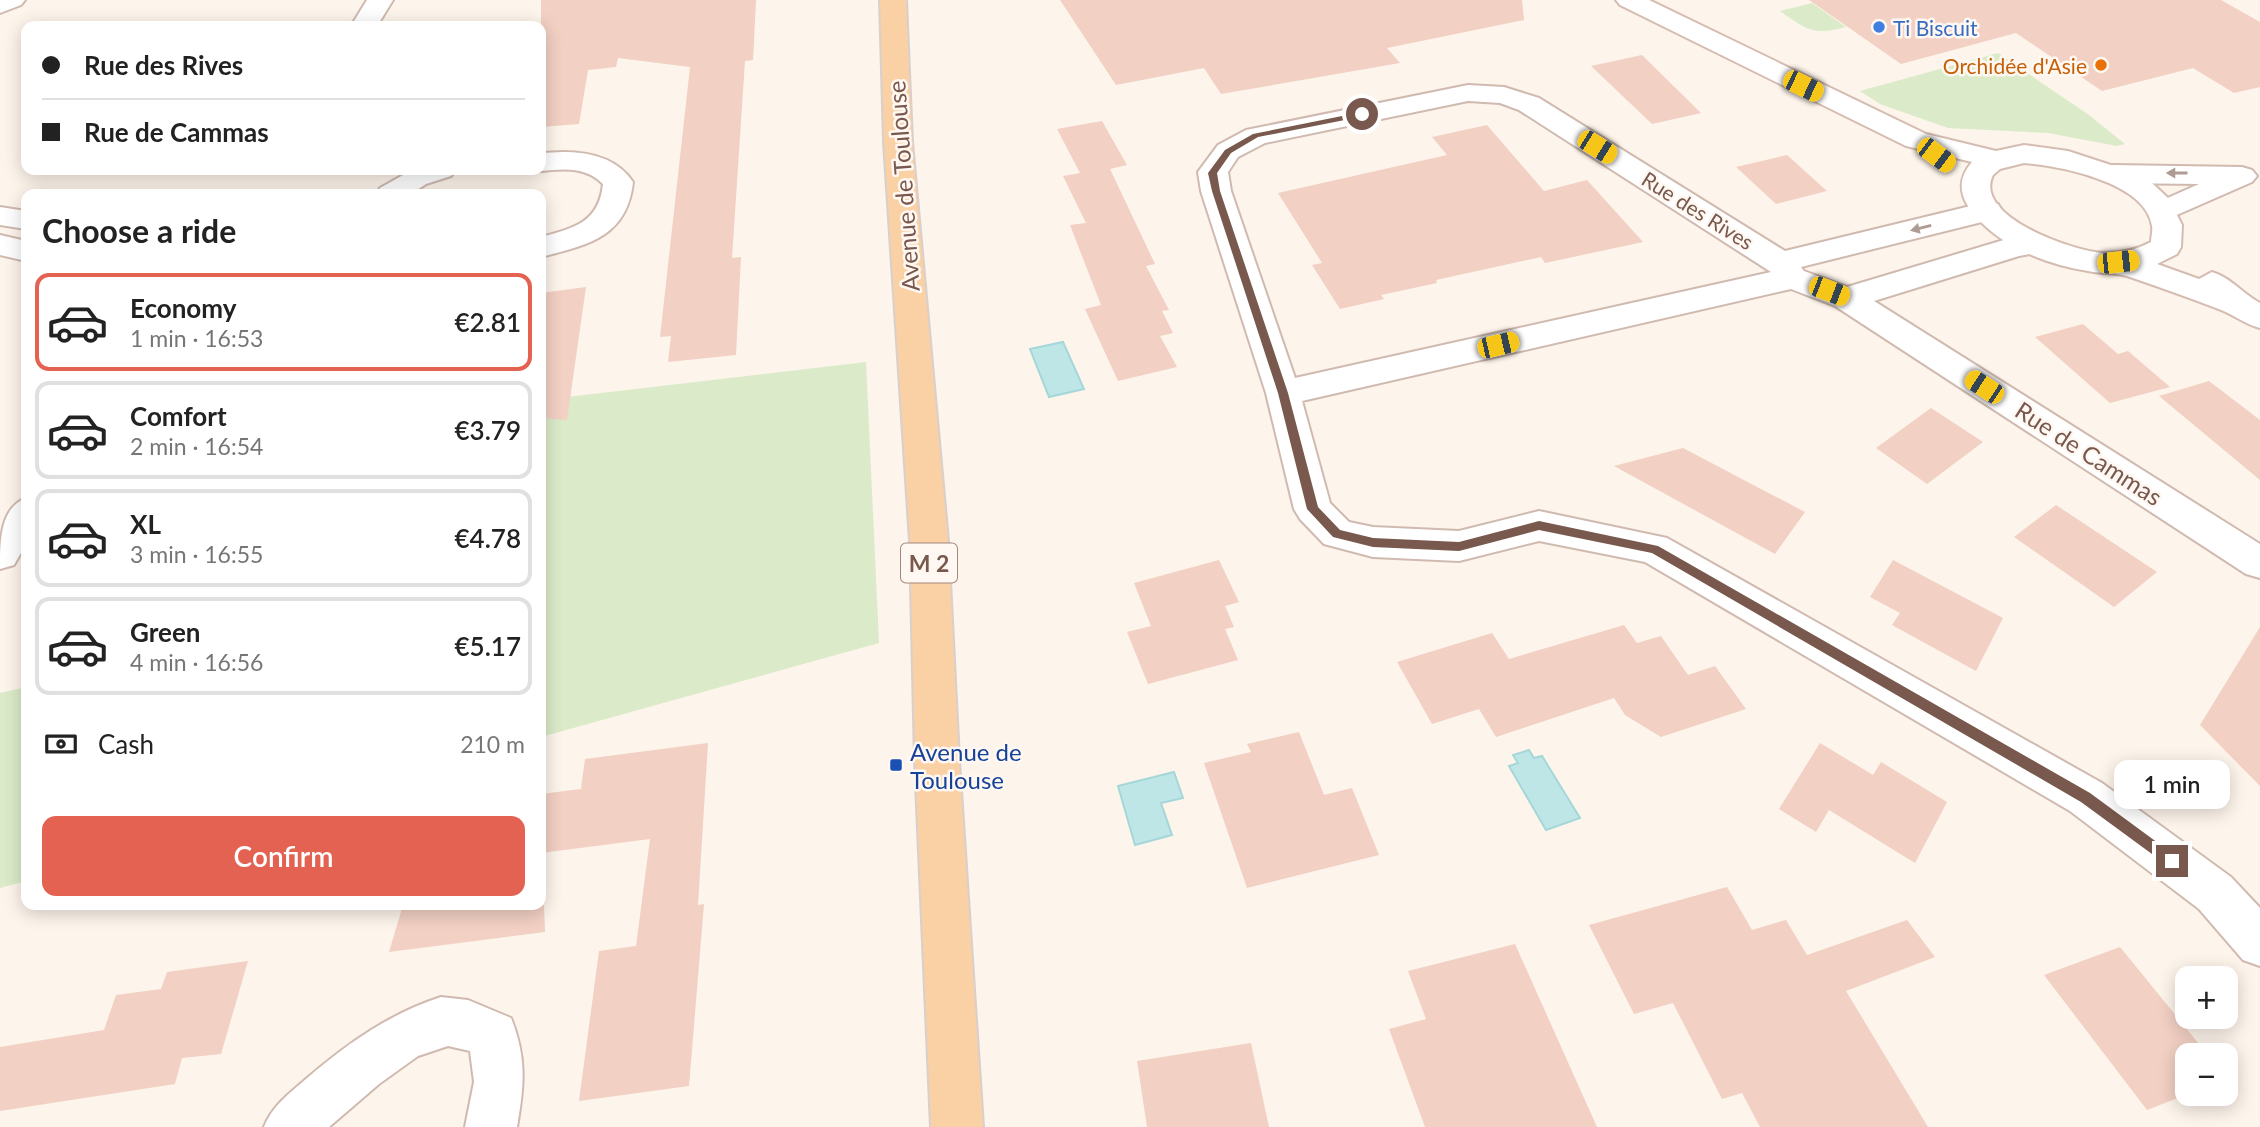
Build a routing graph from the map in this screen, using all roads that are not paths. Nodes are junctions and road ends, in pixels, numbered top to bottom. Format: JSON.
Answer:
{"nodes":[{"id":1,"x":12,"y":0,"type":"edge"},
{"id":2,"x":380,"y":0,"type":"edge"},
{"id":3,"x":893,"y":0,"type":"edge"},
{"id":4,"x":1629,"y":0,"type":"edge"},
{"id":5,"x":0,"y":5,"type":"edge"},
{"id":6,"x":367,"y":21,"type":"edge"},
{"id":7,"x":546,"y":162,"type":"edge"},
{"id":8,"x":1986,"y":169,"type":"junction"},
{"id":9,"x":2251,"y":173,"type":"edge"},
{"id":10,"x":2113,"y":174,"type":"junction"},
{"id":11,"x":425,"y":175,"type":"edge"},
{"id":12,"x":398,"y":189,"type":"edge"},
{"id":13,"x":1987,"y":211,"type":"junction"},
{"id":14,"x":2163,"y":212,"type":"junction"},
{"id":15,"x":0,"y":216,"type":"edge"},
{"id":16,"x":21,"y":219,"type":"edge"},
{"id":17,"x":2035,"y":244,"type":"junction"},
{"id":18,"x":0,"y":245,"type":"edge"},
{"id":19,"x":546,"y":246,"type":"edge"},
{"id":20,"x":2166,"y":247,"type":"junction"},
{"id":21,"x":21,"y":250,"type":"edge"},
{"id":22,"x":2118,"y":262,"type":"junction"},
{"id":23,"x":1787,"y":270,"type":"junction"},
{"id":24,"x":1846,"y":298,"type":"junction"},
{"id":25,"x":2231,"y":301,"type":"junction"},
{"id":26,"x":2260,"y":317,"type":"edge"},
{"id":27,"x":1283,"y":393,"type":"junction"},
{"id":28,"x":21,"y":520,"type":"edge"},
{"id":29,"x":0,"y":554,"type":"edge"},
{"id":30,"x":2260,"y":564,"type":"edge"},
{"id":31,"x":2260,"y":943,"type":"edge"},
{"id":32,"x":289,"y":1127,"type":"edge"},
{"id":33,"x":491,"y":1127,"type":"edge"},
{"id":34,"x":957,"y":1127,"type":"edge"}],
"edges":[{"from":1,"to":5,"type":"street"},
{"from":2,"to":6,"type":"street"},
{"from":3,"to":34,"type":"main road","name":"Avenue de Toulouse","number":"M 2"},
{"from":4,"to":8,"type":"street"},
{"from":7,"to":19,"type":"street"},
{"from":8,"to":10,"type":"street"},
{"from":8,"to":13,"type":"street"},
{"from":9,"to":10,"type":"street","one_way":true},
{"from":9,"to":14,"type":"street"},
{"from":10,"to":14,"type":"street"},
{"from":11,"to":12,"type":"street"},
{"from":13,"to":17,"type":"street"},
{"from":13,"to":23,"type":"street","one_way":true},
{"from":14,"to":20,"type":"street"},
{"from":15,"to":16,"type":"street"},
{"from":17,"to":22,"type":"street"},
{"from":17,"to":24,"type":"street"},
{"from":18,"to":21,"type":"street"},
{"from":20,"to":22,"type":"street"},
{"from":20,"to":25,"type":"street"},
{"from":22,"to":25,"type":"street"},
{"from":23,"to":24,"type":"street","name":"Rue de Cammas"},
{"from":23,"to":27,"type":"street"},
{"from":23,"to":27,"type":"street","name":"Rue des Rives"},
{"from":24,"to":30,"type":"street","name":"Rue de Cammas"},
{"from":25,"to":26,"type":"street"},
{"from":27,"to":31,"type":"street"},
{"from":28,"to":29,"type":"street"},
{"from":32,"to":33,"type":"street"}]}
